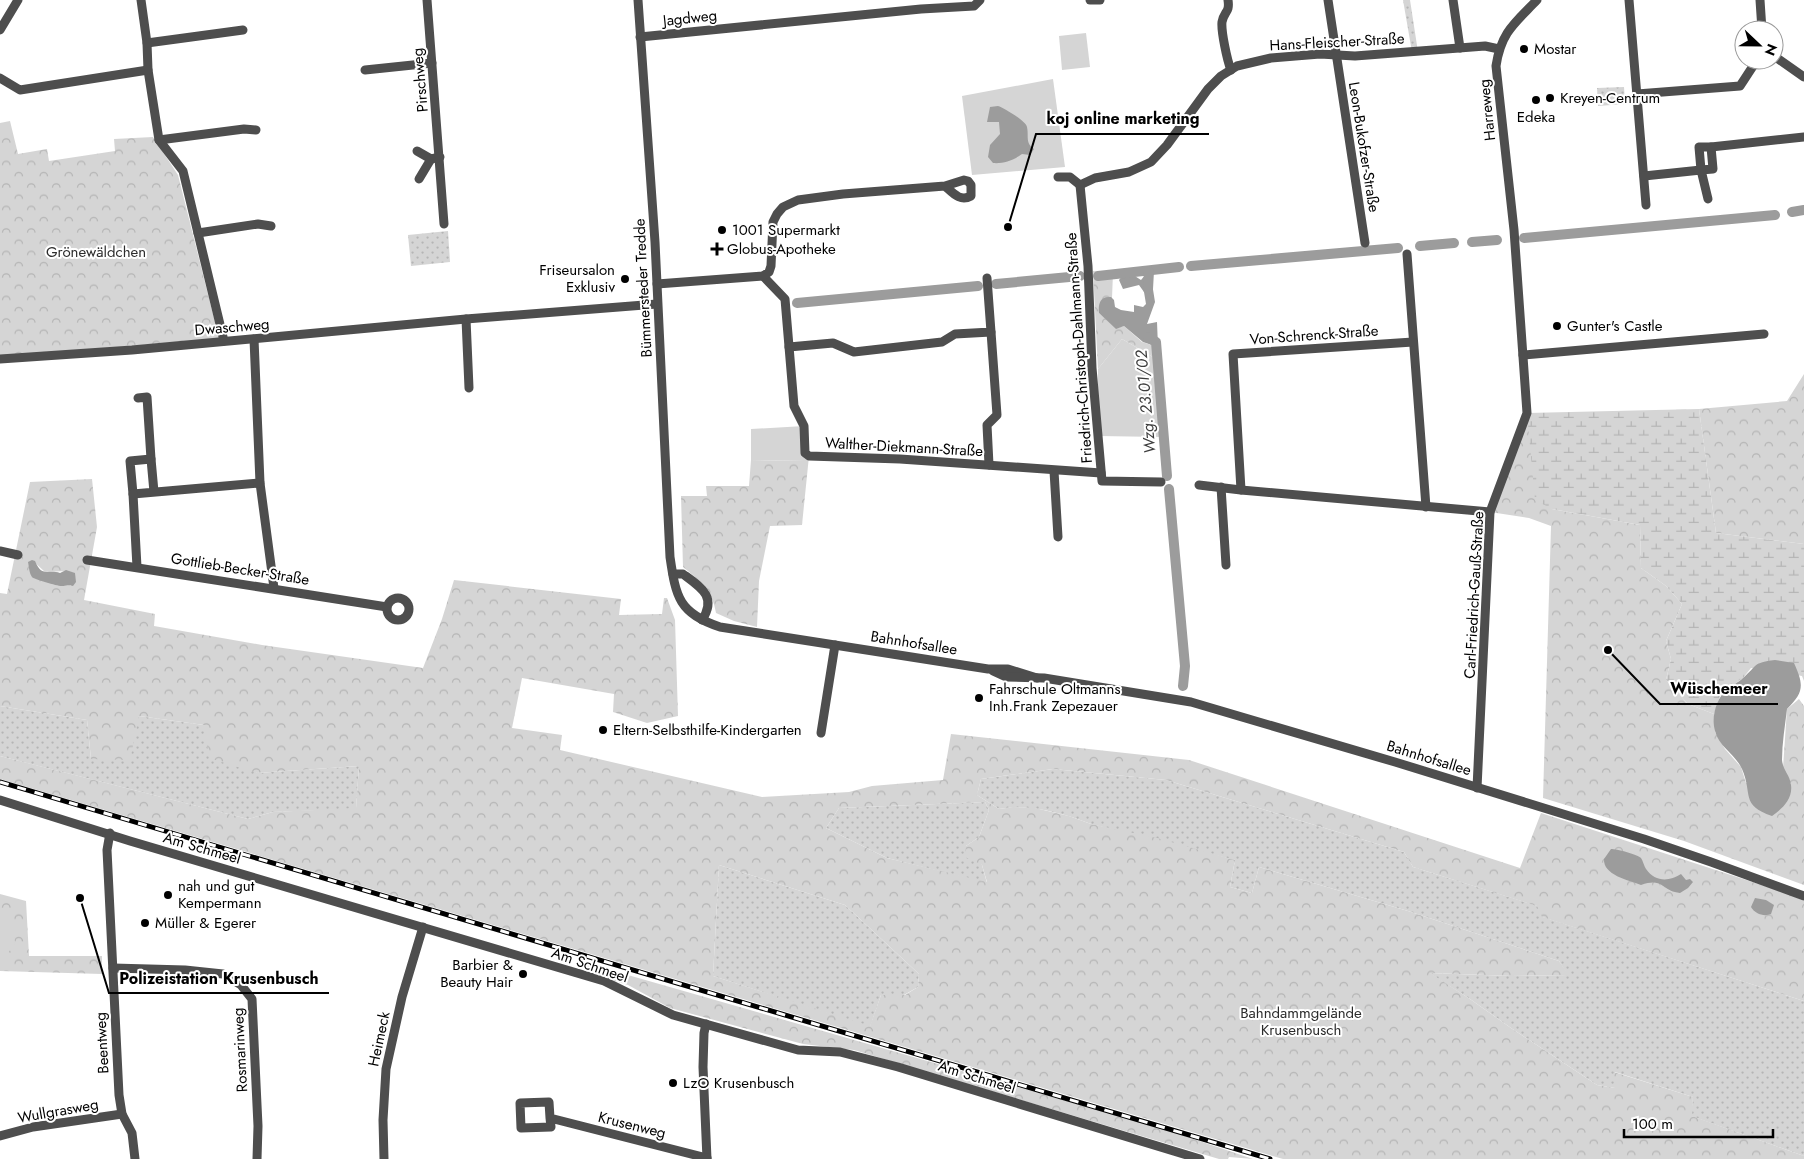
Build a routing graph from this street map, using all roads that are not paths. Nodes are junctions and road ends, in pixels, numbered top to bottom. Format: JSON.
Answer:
{"nodes":[{"id":1,"x":18,"y":0,"type":"edge"},
{"id":2,"x":141,"y":0,"type":"edge"},
{"id":3,"x":427,"y":0,"type":"edge"},
{"id":4,"x":638,"y":0,"type":"edge"},
{"id":5,"x":980,"y":0,"type":"edge"},
{"id":6,"x":1090,"y":0,"type":"edge"},
{"id":7,"x":1100,"y":0,"type":"edge"},
{"id":8,"x":1228,"y":0,"type":"edge"},
{"id":9,"x":1328,"y":0,"type":"edge"},
{"id":10,"x":1453,"y":0,"type":"edge"},
{"id":11,"x":1536,"y":0,"type":"edge"},
{"id":12,"x":1628,"y":0,"type":"edge"},
{"id":13,"x":1760,"y":0,"type":"edge"},
{"id":14,"x":1761,"y":20,"type":"edge"},
{"id":15,"x":0,"y":30,"type":"edge"},
{"id":16,"x":242,"y":30,"type":"dead end"},
{"id":17,"x":640,"y":37,"type":"junction"},
{"id":18,"x":147,"y":43,"type":"junction"},
{"id":19,"x":1460,"y":48,"type":"junction"},
{"id":20,"x":1498,"y":49,"type":"junction"},
{"id":21,"x":1336,"y":55,"type":"junction"},
{"id":22,"x":432,"y":63,"type":"junction"},
{"id":23,"x":1784,"y":63,"type":"edge"},
{"id":24,"x":148,"y":70,"type":"junction"},
{"id":25,"x":365,"y":70,"type":"dead end"},
{"id":26,"x":1230,"y":70,"type":"junction"},
{"id":27,"x":1750,"y":70,"type":"edge"},
{"id":28,"x":1804,"y":77,"type":"edge"},
{"id":29,"x":0,"y":78,"type":"edge"},
{"id":30,"x":1636,"y":94,"type":"junction"},
{"id":31,"x":256,"y":130,"type":"dead end"},
{"id":32,"x":1804,"y":137,"type":"edge"},
{"id":33,"x":159,"y":140,"type":"junction"},
{"id":34,"x":418,"y":151,"type":"dead end"},
{"id":35,"x":435,"y":158,"type":"junction"},
{"id":36,"x":1701,"y":170,"type":"junction"},
{"id":37,"x":1644,"y":176,"type":"junction"},
{"id":38,"x":1058,"y":177,"type":"dead end"},
{"id":39,"x":419,"y":179,"type":"dead end"},
{"id":40,"x":1080,"y":185,"type":"junction"},
{"id":41,"x":945,"y":186,"type":"dead end"},
{"id":42,"x":1708,"y":199,"type":"dead end"},
{"id":43,"x":1646,"y":205,"type":"dead end"},
{"id":44,"x":444,"y":224,"type":"dead end"},
{"id":45,"x":271,"y":226,"type":"dead end"},
{"id":46,"x":1514,"y":230,"type":"joint"},
{"id":47,"x":198,"y":233,"type":"junction"},
{"id":48,"x":1365,"y":243,"type":"dead end"},
{"id":49,"x":1407,"y":254,"type":"dead end"},
{"id":50,"x":763,"y":276,"type":"junction"},
{"id":51,"x":987,"y":278,"type":"dead end"},
{"id":52,"x":657,"y":284,"type":"junction"},
{"id":53,"x":658,"y":304,"type":"junction"},
{"id":54,"x":466,"y":319,"type":"junction"},
{"id":55,"x":991,"y":332,"type":"junction"},
{"id":56,"x":1764,"y":334,"type":"dead end"},
{"id":57,"x":254,"y":339,"type":"junction"},
{"id":58,"x":224,"y":341,"type":"junction"},
{"id":59,"x":1413,"y":342,"type":"junction"},
{"id":60,"x":789,"y":347,"type":"junction"},
{"id":61,"x":1523,"y":355,"type":"junction"},
{"id":62,"x":0,"y":359,"type":"edge"},
{"id":63,"x":470,"y":388,"type":"dead end"},
{"id":64,"x":138,"y":398,"type":"dead end"},
{"id":65,"x":151,"y":459,"type":"junction"},
{"id":66,"x":989,"y":466,"type":"junction"},
{"id":67,"x":1054,"y":471,"type":"junction"},
{"id":68,"x":1101,"y":473,"type":"junction"},
{"id":69,"x":1161,"y":482,"type":"dead end"},
{"id":70,"x":260,"y":483,"type":"junction"},
{"id":71,"x":1199,"y":485,"type":"dead end"},
{"id":72,"x":1221,"y":487,"type":"junction"},
{"id":73,"x":1241,"y":490,"type":"junction"},
{"id":74,"x":154,"y":492,"type":"junction"},
{"id":75,"x":133,"y":494,"type":"junction"},
{"id":76,"x":1426,"y":507,"type":"junction"},
{"id":77,"x":1490,"y":512,"type":"junction"},
{"id":78,"x":1058,"y":537,"type":"dead end"},
{"id":79,"x":0,"y":551,"type":"edge"},
{"id":80,"x":18,"y":555,"type":"dead end"},
{"id":81,"x":87,"y":560,"type":"dead end"},
{"id":82,"x":1226,"y":565,"type":"dead end"},
{"id":83,"x":137,"y":566,"type":"junction"},
{"id":84,"x":673,"y":574,"type":"junction"},
{"id":85,"x":274,"y":588,"type":"junction"},
{"id":86,"x":387,"y":606,"type":"dead end"},
{"id":87,"x":698,"y":618,"type":"junction"},
{"id":88,"x":835,"y":645,"type":"junction"},
{"id":89,"x":822,"y":733,"type":"dead end"},
{"id":90,"x":1477,"y":788,"type":"junction"},
{"id":91,"x":0,"y":800,"type":"edge"},
{"id":92,"x":110,"y":833,"type":"junction"},
{"id":93,"x":1804,"y":896,"type":"edge"},
{"id":94,"x":423,"y":927,"type":"junction"},
{"id":95,"x":113,"y":968,"type":"junction"},
{"id":96,"x":706,"y":1024,"type":"junction"},
{"id":97,"x":122,"y":1114,"type":"junction"},
{"id":98,"x":550,"y":1118,"type":"dead end"},
{"id":99,"x":0,"y":1136,"type":"edge"},
{"id":100,"x":707,"y":1158,"type":"edge"},
{"id":101,"x":135,"y":1159,"type":"edge"},
{"id":102,"x":258,"y":1159,"type":"edge"},
{"id":103,"x":384,"y":1159,"type":"edge"},
{"id":104,"x":1200,"y":1159,"type":"edge"}],
"edges":[{"from":1,"to":15,"type":"street"},
{"from":2,"to":18,"type":"street"},
{"from":3,"to":22,"type":"street","name":"Pirschweg"},
{"from":4,"to":17,"type":"street","name":"Bümmersteder Tredde"},
{"from":5,"to":17,"type":"street","name":"Jagdweg"},
{"from":6,"to":7,"type":"street"},
{"from":8,"to":26,"type":"street"},
{"from":9,"to":21,"type":"street","name":"Leon-Bukofzer-Straße"},
{"from":10,"to":19,"type":"street"},
{"from":11,"to":20,"type":"street","name":"Harreweg"},
{"from":12,"to":30,"type":"street"},
{"from":13,"to":14,"type":"street"},
{"from":16,"to":18,"type":"street"},
{"from":17,"to":52,"type":"street","name":"Bümmersteder Tredde"},
{"from":18,"to":24,"type":"street"},
{"from":19,"to":20,"type":"street","name":"Hans-Fleischer-Straße"},
{"from":19,"to":21,"type":"street","name":"Hans-Fleischer-Straße"},
{"from":20,"to":46,"type":"street","name":"Harreweg"},
{"from":21,"to":26,"type":"street","name":"Hans-Fleischer-Straße"},
{"from":21,"to":48,"type":"street","name":"Leon-Bukofzer-Straße"},
{"from":22,"to":25,"type":"street"},
{"from":22,"to":35,"type":"street","name":"Pirschweg"},
{"from":23,"to":28,"type":"street"},
{"from":24,"to":29,"type":"street"},
{"from":24,"to":33,"type":"street"},
{"from":26,"to":40,"type":"street","name":"Hans-Fleischer-Straße"},
{"from":27,"to":30,"type":"street"},
{"from":30,"to":37,"type":"street"},
{"from":31,"to":33,"type":"street"},
{"from":32,"to":36,"type":"street"},
{"from":33,"to":47,"type":"street"},
{"from":34,"to":35,"type":"street"},
{"from":35,"to":39,"type":"street"},
{"from":35,"to":44,"type":"street","name":"Pirschweg"},
{"from":36,"to":37,"type":"street"},
{"from":36,"to":42,"type":"street"},
{"from":37,"to":43,"type":"street"},
{"from":38,"to":40,"type":"street"},
{"from":40,"to":68,"type":"street","name":"Friedrich-Christoph-Dahlmann-Straße"},
{"from":41,"to":50,"type":"street"},
{"from":45,"to":47,"type":"street"},
{"from":46,"to":61,"type":"street","name":"Carl-Friedrich-Gauß-Straße"},
{"from":47,"to":58,"type":"street"},
{"from":49,"to":59,"type":"street"},
{"from":50,"to":52,"type":"street"},
{"from":50,"to":60,"type":"street","name":"Walther-Diekmann-Straße"},
{"from":51,"to":55,"type":"street"},
{"from":52,"to":53,"type":"street","name":"Bümmersteder Tredde"},
{"from":53,"to":54,"type":"street","name":"Dwaschweg"},
{"from":53,"to":84,"type":"street","name":"Bümmersteder Tredde"},
{"from":54,"to":57,"type":"street","name":"Dwaschweg"},
{"from":54,"to":63,"type":"street"},
{"from":55,"to":60,"type":"street"},
{"from":55,"to":66,"type":"street"},
{"from":56,"to":61,"type":"street"},
{"from":57,"to":58,"type":"street","name":"Dwaschweg"},
{"from":57,"to":70,"type":"street"},
{"from":58,"to":62,"type":"street","name":"Dwaschweg"},
{"from":59,"to":73,"type":"street","name":"Von-Schrenck-Straße"},
{"from":59,"to":76,"type":"street"},
{"from":60,"to":66,"type":"street","name":"Walther-Diekmann-Straße"},
{"from":61,"to":77,"type":"street","name":"Carl-Friedrich-Gauß-Straße"},
{"from":64,"to":65,"type":"street"},
{"from":65,"to":74,"type":"street"},
{"from":65,"to":75,"type":"street"},
{"from":66,"to":67,"type":"street","name":"Walther-Diekmann-Straße"},
{"from":67,"to":68,"type":"street","name":"Walther-Diekmann-Straße"},
{"from":67,"to":78,"type":"street"},
{"from":68,"to":69,"type":"street","name":"Friedrich-Christoph-Dahlmann-Straße"},
{"from":70,"to":74,"type":"street"},
{"from":70,"to":85,"type":"street"},
{"from":71,"to":72,"type":"street"},
{"from":72,"to":73,"type":"street"},
{"from":72,"to":82,"type":"street"},
{"from":73,"to":76,"type":"street"},
{"from":74,"to":75,"type":"street"},
{"from":75,"to":83,"type":"street"},
{"from":76,"to":77,"type":"street"},
{"from":77,"to":90,"type":"street","name":"Carl-Friedrich-Gauß-Straße"},
{"from":79,"to":80,"type":"street"},
{"from":81,"to":83,"type":"street","name":"Gottlieb-Becker-Straße"},
{"from":83,"to":85,"type":"street","name":"Gottlieb-Becker-Straße"},
{"from":84,"to":87,"type":"street","name":"Bümmersteder Tredde"},
{"from":84,"to":87,"type":"street"},
{"from":85,"to":86,"type":"street","name":"Gottlieb-Becker-Straße"},
{"from":87,"to":88,"type":"street","name":"Bahnhofsallee"},
{"from":88,"to":89,"type":"street"},
{"from":88,"to":90,"type":"street","name":"Bahnhofsallee"},
{"from":90,"to":93,"type":"street","name":"Bahnhofsallee"},
{"from":91,"to":92,"type":"street","name":"Am Schmeel"},
{"from":92,"to":94,"type":"street","name":"Am Schmeel"},
{"from":92,"to":95,"type":"street","name":"Beentweg"},
{"from":94,"to":96,"type":"street","name":"Am Schmeel"},
{"from":94,"to":103,"type":"street","name":"Heimeck"},
{"from":95,"to":97,"type":"street","name":"Beentweg"},
{"from":95,"to":102,"type":"street","name":"Rosmarinweg"},
{"from":96,"to":100,"type":"street"},
{"from":96,"to":104,"type":"street","name":"Am Schmeel"},
{"from":97,"to":99,"type":"street","name":"Wullgrasweg"},
{"from":97,"to":101,"type":"street","name":"Beentweg"},
{"from":98,"to":100,"type":"street","name":"Krusenweg"}]}
